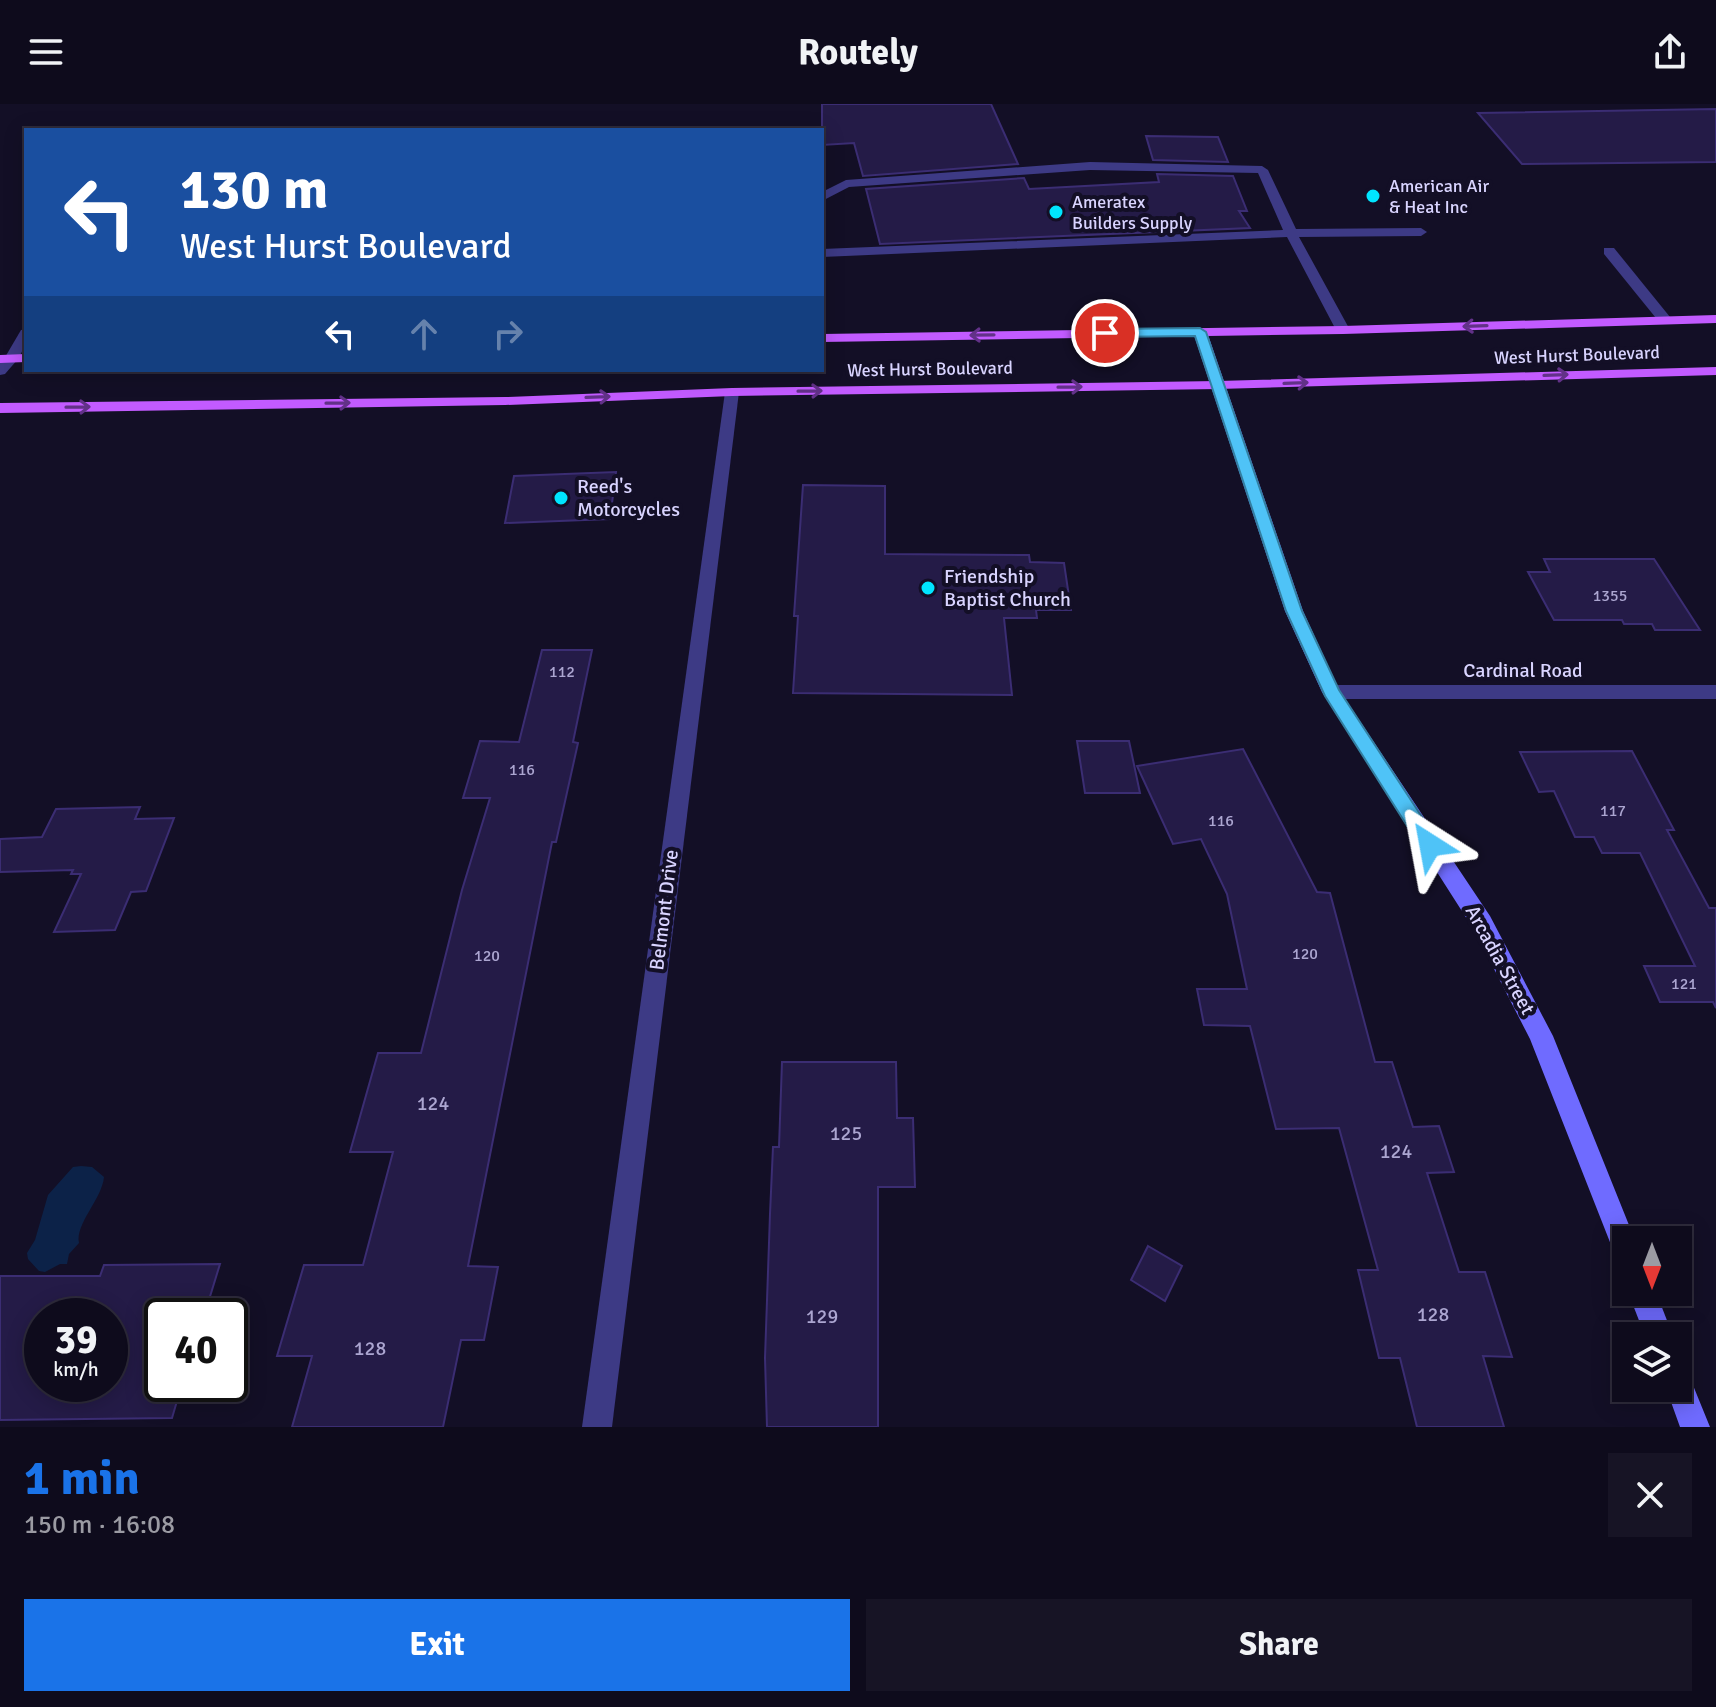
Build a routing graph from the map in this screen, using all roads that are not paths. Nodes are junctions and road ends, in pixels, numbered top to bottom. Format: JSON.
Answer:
{"nodes":[{"id":1,"x":824,"y":196,"type":"edge"},
{"id":2,"x":1421,"y":232,"type":"dead end"},
{"id":3,"x":1291,"y":233,"type":"junction"},
{"id":4,"x":1609,"y":251,"type":"dead end"},
{"id":5,"x":824,"y":253,"type":"edge"},
{"id":6,"x":1716,"y":319,"type":"edge"},
{"id":7,"x":1665,"y":320,"type":"junction"},
{"id":8,"x":1343,"y":330,"type":"junction"},
{"id":9,"x":1200,"y":332,"type":"junction"},
{"id":10,"x":24,"y":337,"type":"edge"},
{"id":11,"x":824,"y":338,"type":"edge"},
{"id":12,"x":12,"y":359,"type":"edge"},
{"id":13,"x":0,"y":371,"type":"edge"},
{"id":14,"x":1716,"y":371,"type":"edge"},
{"id":15,"x":1218,"y":385,"type":"junction"},
{"id":16,"x":732,"y":392,"type":"junction"},
{"id":17,"x":0,"y":408,"type":"edge"},
{"id":18,"x":1331,"y":692,"type":"junction"},
{"id":19,"x":1716,"y":692,"type":"edge"},
{"id":20,"x":1616,"y":1226,"type":"edge"},
{"id":21,"x":1685,"y":1402,"type":"edge"},
{"id":22,"x":597,"y":1427,"type":"edge"},
{"id":23,"x":1695,"y":1427,"type":"edge"}],
"edges":[{"from":1,"to":3,"type":"street"},
{"from":2,"to":3,"type":"street"},
{"from":3,"to":5,"type":"street"},
{"from":3,"to":8,"type":"street"},
{"from":4,"to":7,"type":"street"},
{"from":6,"to":7,"type":"main road","name":"West Hurst Boulevard"},
{"from":7,"to":8,"type":"main road","name":"West Hurst Boulevard","one_way":true},
{"from":8,"to":9,"type":"main road","name":"West Hurst Boulevard"},
{"from":9,"to":11,"type":"main road","name":"West Hurst Boulevard","one_way":true},
{"from":9,"to":15,"type":"street","name":"Arcadia Street"},
{"from":10,"to":12,"type":"street"},
{"from":12,"to":13,"type":"street"},
{"from":15,"to":14,"type":"main road","name":"West Hurst Boulevard","one_way":true},
{"from":16,"to":15,"type":"main road","name":"West Hurst Boulevard","one_way":true},
{"from":15,"to":18,"type":"street","name":"Arcadia Street"},
{"from":17,"to":16,"type":"main road","name":"West Hurst Boulevard","one_way":true},
{"from":16,"to":22,"type":"street","name":"Belmont Drive"},
{"from":18,"to":19,"type":"street","name":"Cardinal Road"},
{"from":18,"to":20,"type":"street","name":"Arcadia Street"},
{"from":21,"to":23,"type":"street"}]}
